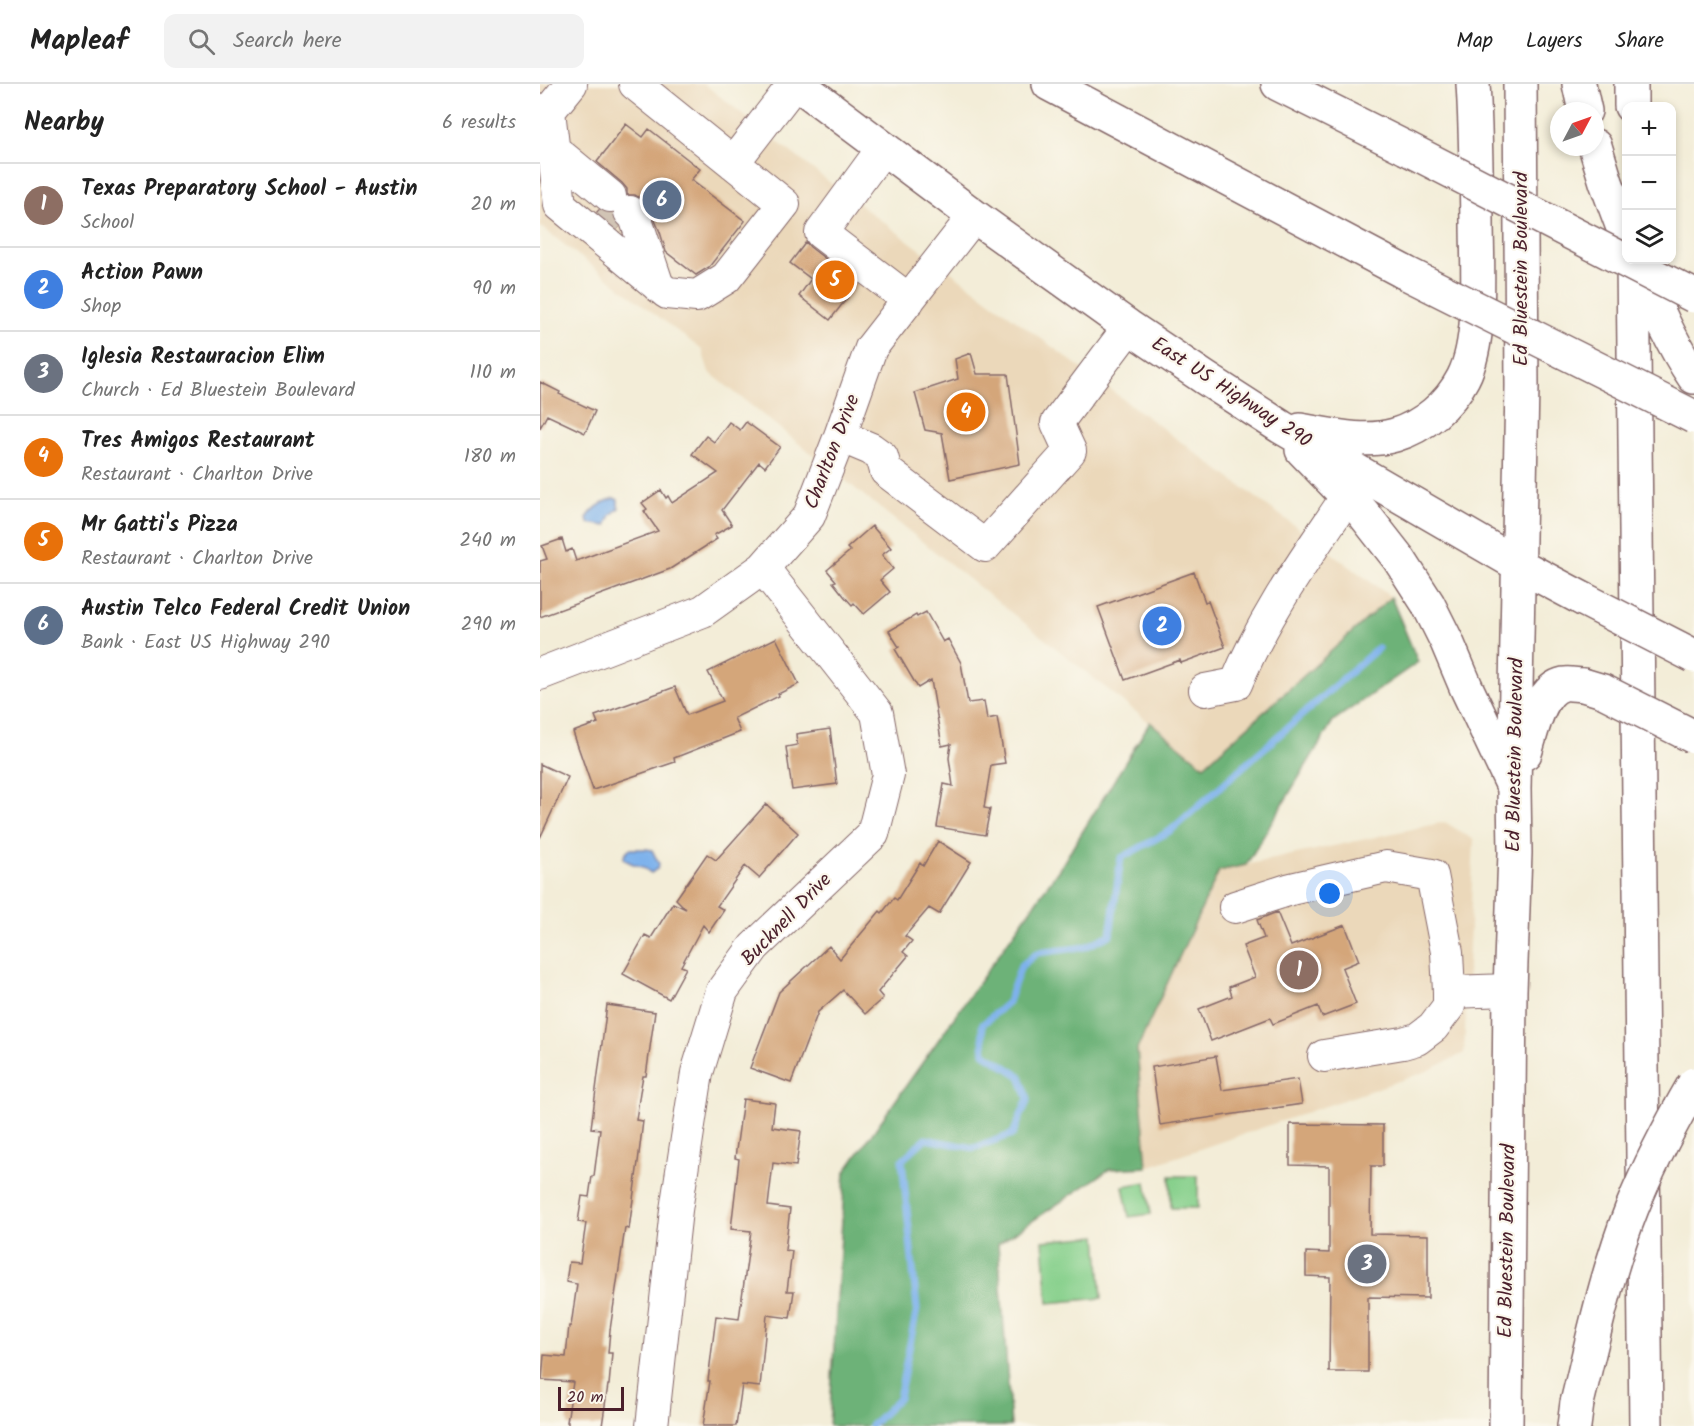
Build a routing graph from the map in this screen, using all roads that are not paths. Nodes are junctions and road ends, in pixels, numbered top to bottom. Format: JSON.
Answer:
{"nodes":[{"id":1,"x":571,"y":84,"type":"edge"},
{"id":2,"x":635,"y":84,"type":"edge"},
{"id":3,"x":796,"y":84,"type":"edge"},
{"id":4,"x":1049,"y":84,"type":"edge"},
{"id":5,"x":1278,"y":84,"type":"edge"},
{"id":6,"x":1473,"y":84,"type":"edge"},
{"id":7,"x":1520,"y":84,"type":"edge"},
{"id":8,"x":1578,"y":84,"type":"edge"},
{"id":9,"x":1631,"y":84,"type":"edge"},
{"id":10,"x":1583,"y":102,"type":"edge"},
{"id":11,"x":1631,"y":102,"type":"edge"},
{"id":12,"x":883,"y":148,"type":"junction"},
{"id":13,"x":1598,"y":156,"type":"edge"},
{"id":14,"x":733,"y":163,"type":"junction"},
{"id":15,"x":555,"y":165,"type":"junction"},
{"id":16,"x":974,"y":216,"type":"junction"},
{"id":17,"x":1622,"y":225,"type":"edge"},
{"id":18,"x":1635,"y":264,"type":"edge"},
{"id":19,"x":1637,"y":264,"type":"edge"},
{"id":20,"x":658,"y":286,"type":"junction"},
{"id":21,"x":1694,"y":296,"type":"edge"},
{"id":22,"x":909,"y":300,"type":"junction"},
{"id":23,"x":1129,"y":327,"type":"junction"},
{"id":24,"x":1694,"y":377,"type":"edge"},
{"id":25,"x":1694,"y":417,"type":"edge"},
{"id":26,"x":1281,"y":427,"type":"junction"},
{"id":27,"x":840,"y":436,"type":"junction"},
{"id":28,"x":1346,"y":498,"type":"junction"},
{"id":29,"x":1519,"y":565,"type":"junction"},
{"id":30,"x":763,"y":568,"type":"junction"},
{"id":31,"x":1694,"y":656,"type":"edge"},
{"id":32,"x":540,"y":674,"type":"edge"},
{"id":33,"x":1204,"y":690,"type":"dead end"},
{"id":34,"x":1694,"y":737,"type":"edge"},
{"id":35,"x":1514,"y":789,"type":"junction"},
{"id":36,"x":1234,"y":907,"type":"dead end"},
{"id":37,"x":1510,"y":990,"type":"junction"},
{"id":38,"x":1449,"y":992,"type":"junction"},
{"id":39,"x":1324,"y":1056,"type":"dead end"},
{"id":40,"x":1694,"y":1084,"type":"edge"},
{"id":41,"x":1645,"y":1354,"type":"junction"},
{"id":42,"x":652,"y":1426,"type":"edge"},
{"id":43,"x":1506,"y":1426,"type":"edge"},
{"id":44,"x":1574,"y":1426,"type":"edge"},
{"id":45,"x":1638,"y":1426,"type":"edge"},
{"id":46,"x":1646,"y":1426,"type":"edge"}],
"edges":[{"from":1,"to":15,"type":"street"},
{"from":2,"to":14,"type":"street"},
{"from":3,"to":12,"type":"main road","name":"East US Highway 290"},
{"from":3,"to":14,"type":"street"},
{"from":4,"to":25,"type":"main road","bridge":true},
{"from":5,"to":21,"type":"main road","bridge":true},
{"from":6,"to":26,"type":"main road"},
{"from":7,"to":29,"type":"main road","name":"Ed Bluestein Boulevard"},
{"from":8,"to":10,"type":"main road"},
{"from":9,"to":11,"type":"main road"},
{"from":12,"to":16,"type":"main road","name":"East US Highway 290"},
{"from":12,"to":22,"type":"street"},
{"from":13,"to":17,"type":"main road"},
{"from":14,"to":20,"type":"street"},
{"from":15,"to":20,"type":"street"},
{"from":15,"to":20,"type":"street"},
{"from":16,"to":22,"type":"street","name":"Charlton Drive"},
{"from":16,"to":23,"type":"main road","name":"East US Highway 290"},
{"from":18,"to":41,"type":"main road"},
{"from":19,"to":24,"type":"main road"},
{"from":22,"to":27,"type":"street","name":"Charlton Drive"},
{"from":23,"to":26,"type":"main road","name":"East US Highway 290"},
{"from":23,"to":27,"type":"street"},
{"from":26,"to":28,"type":"main road"},
{"from":26,"to":29,"type":"main road","name":"East US Highway 290"},
{"from":27,"to":30,"type":"street","name":"Charlton Drive"},
{"from":28,"to":33,"type":"street"},
{"from":28,"to":35,"type":"main road"},
{"from":29,"to":31,"type":"main road","name":"East US Highway 290","bridge":true},
{"from":29,"to":35,"type":"main road","name":"Ed Bluestein Boulevard"},
{"from":30,"to":32,"type":"street","name":"Charlton Drive"},
{"from":30,"to":42,"type":"street","name":"Bucknell Drive"},
{"from":34,"to":35,"type":"main road","bridge":true},
{"from":35,"to":37,"type":"main road","name":"Ed Bluestein Boulevard"},
{"from":36,"to":38,"type":"street"},
{"from":37,"to":38,"type":"street"},
{"from":37,"to":43,"type":"main road","name":"Ed Bluestein Boulevard"},
{"from":38,"to":39,"type":"street"},
{"from":40,"to":44,"type":"main road","bridge":true},
{"from":41,"to":45,"type":"main road"},
{"from":41,"to":46,"type":"main road"}]}
